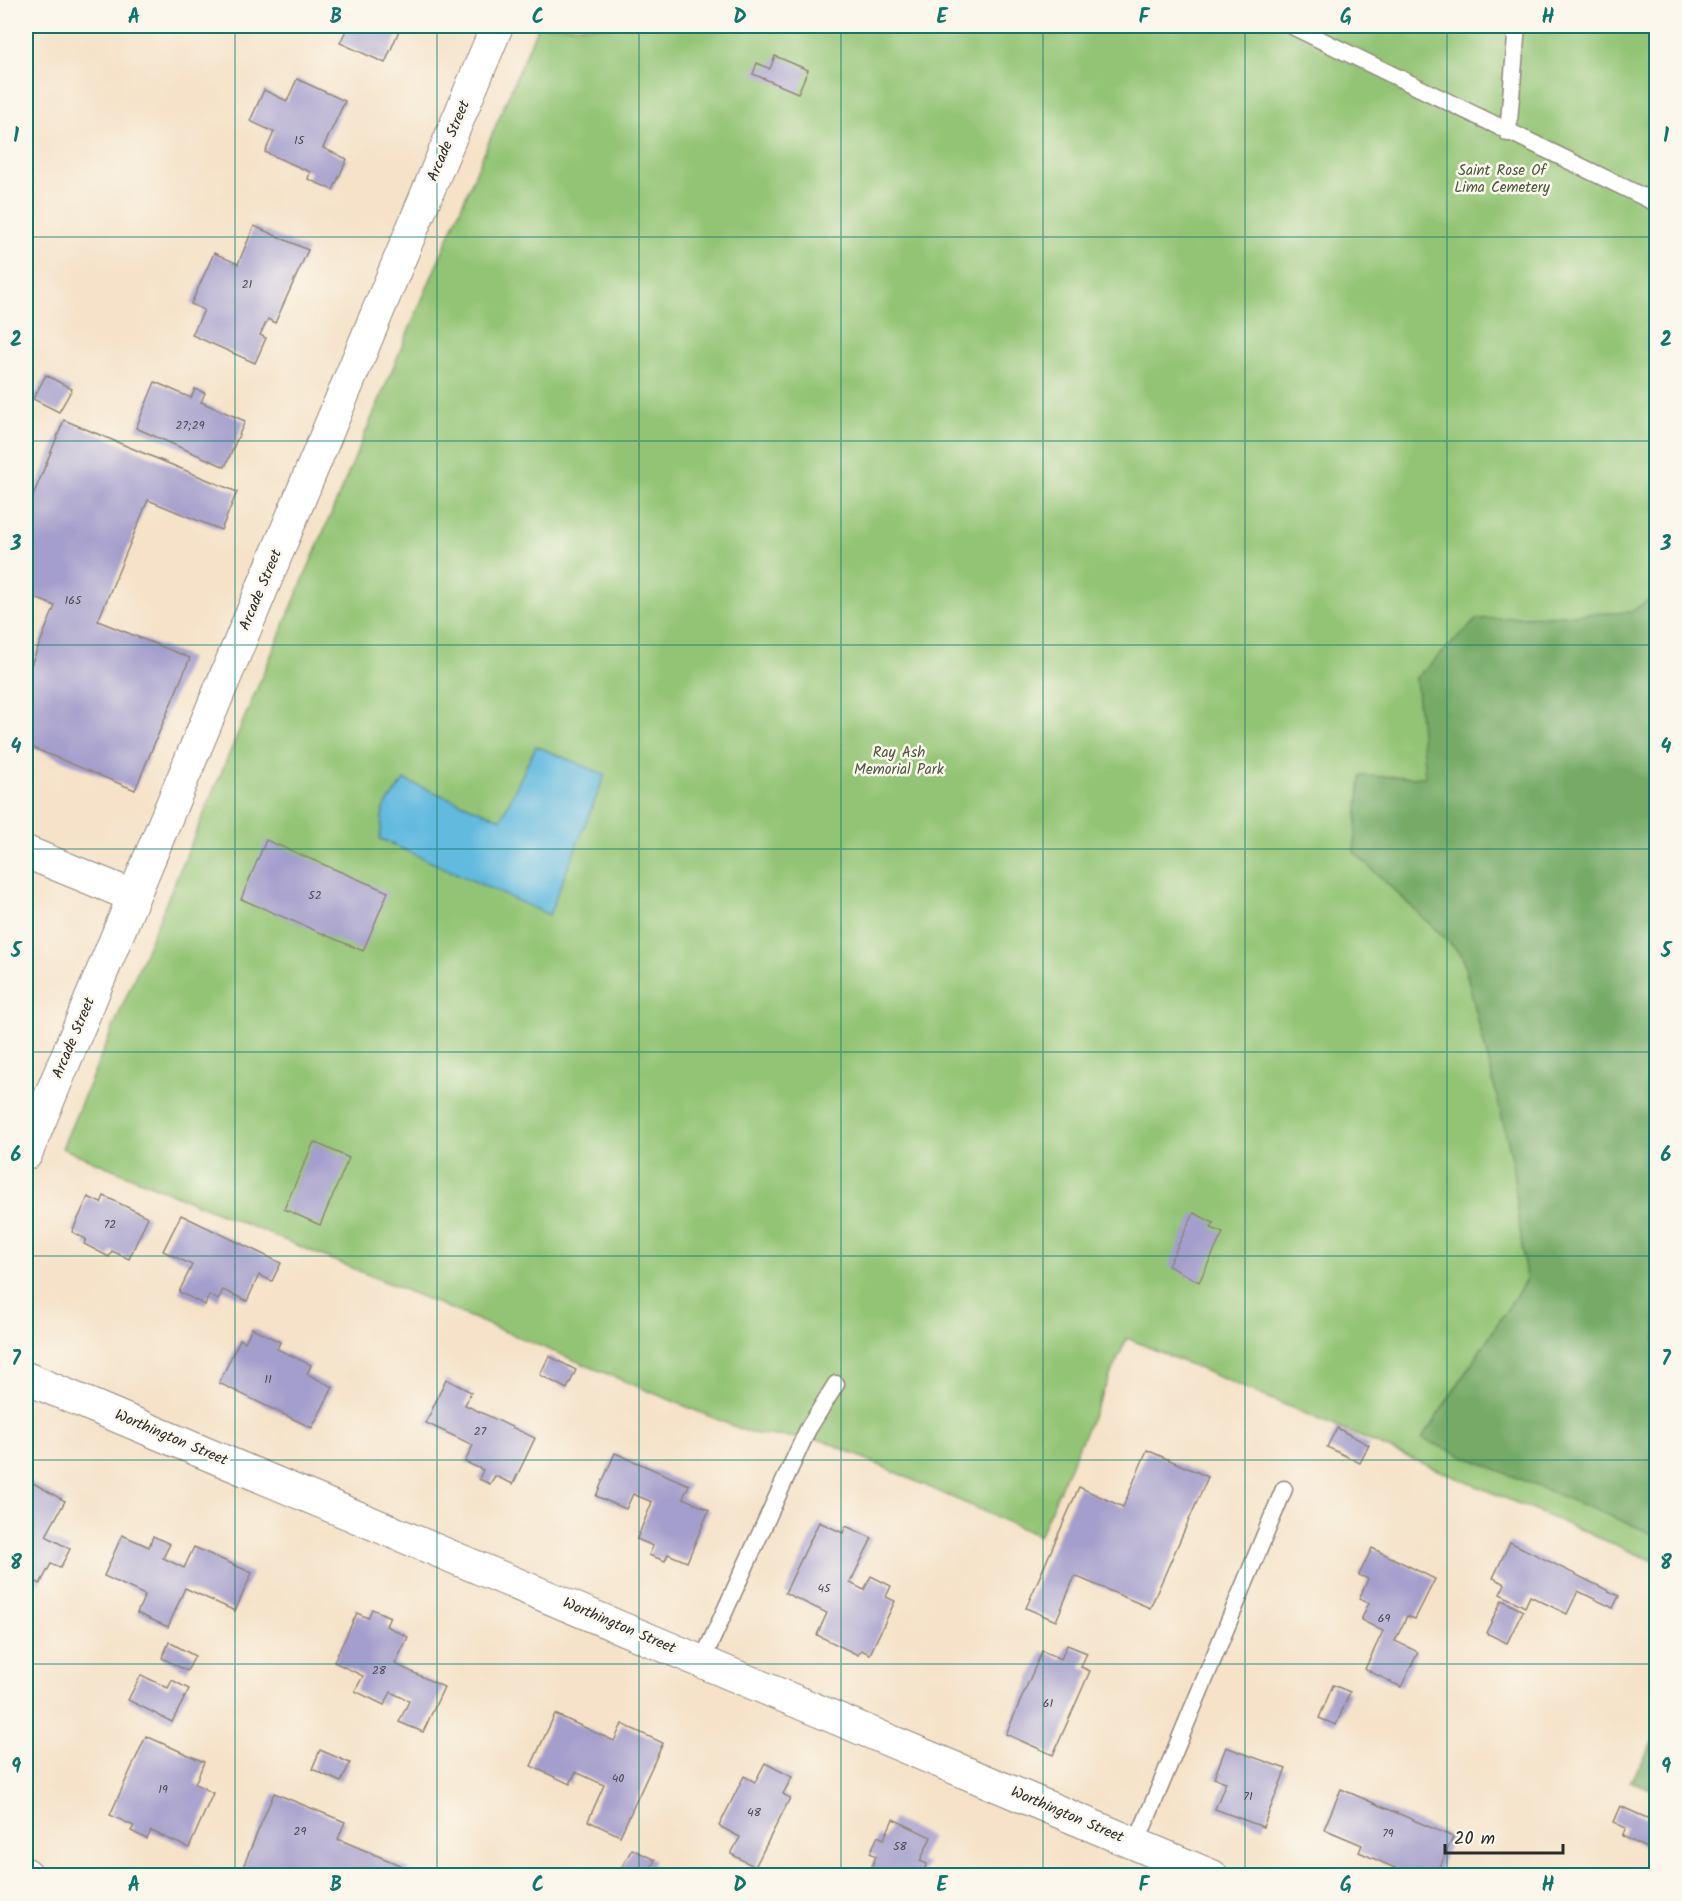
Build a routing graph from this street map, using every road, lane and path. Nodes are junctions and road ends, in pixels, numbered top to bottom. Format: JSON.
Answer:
{"nodes":[{"id":1,"x":497,"y":26,"type":"edge"},
{"id":2,"x":1292,"y":26,"type":"edge"},
{"id":3,"x":1517,"y":26,"type":"edge"},
{"id":4,"x":1508,"y":133,"type":"junction"},
{"id":5,"x":1656,"y":203,"type":"edge"},
{"id":6,"x":26,"y":852,"type":"edge"},
{"id":7,"x":133,"y":896,"type":"junction"},
{"id":8,"x":26,"y":1154,"type":"edge"},
{"id":9,"x":26,"y":1378,"type":"edge"},
{"id":10,"x":836,"y":1384,"type":"dead end"},
{"id":11,"x":1284,"y":1489,"type":"dead end"},
{"id":12,"x":702,"y":1661,"type":"junction"},
{"id":13,"x":1136,"y":1844,"type":"junction"},
{"id":14,"x":1201,"y":1873,"type":"edge"}],
"edges":[{"from":1,"to":7,"type":"street","name":"Arcade Street"},
{"from":2,"to":4,"type":"lane"},
{"from":3,"to":4,"type":"lane"},
{"from":4,"to":5,"type":"lane"},
{"from":6,"to":7,"type":"street"},
{"from":7,"to":8,"type":"street","name":"Arcade Street"},
{"from":9,"to":12,"type":"street","name":"Worthington Street"},
{"from":10,"to":12,"type":"lane"},
{"from":11,"to":13,"type":"lane"},
{"from":12,"to":13,"type":"street","name":"Worthington Street"},
{"from":13,"to":14,"type":"street","name":"Worthington Street"}]}
